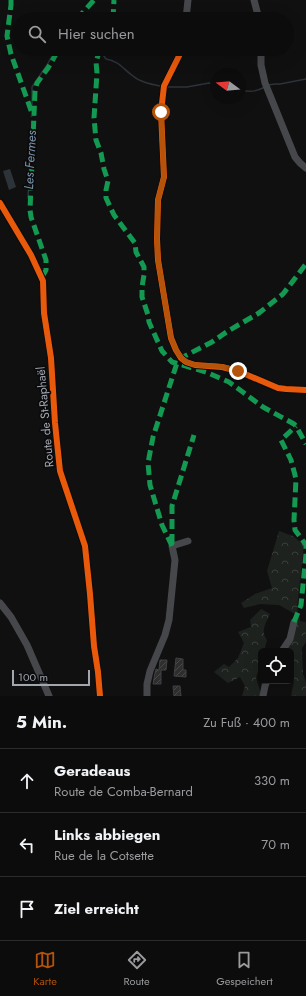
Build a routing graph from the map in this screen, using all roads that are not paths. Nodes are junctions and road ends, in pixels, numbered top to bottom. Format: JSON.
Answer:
{"nodes":[{"id":1,"x":188,"y":0,"type":"edge"},
{"id":2,"x":254,"y":0,"type":"edge"},
{"id":3,"x":187,"y":12,"type":"edge"},
{"id":4,"x":257,"y":12,"type":"edge"},
{"id":5,"x":179,"y":56,"type":"edge"},
{"id":6,"x":261,"y":56,"type":"edge"},
{"id":7,"x":306,"y":168,"type":"edge"},
{"id":8,"x":0,"y":203,"type":"edge"},
{"id":9,"x":306,"y":390,"type":"edge"},
{"id":10,"x":188,"y":541,"type":"dead end"},
{"id":11,"x":0,"y":603,"type":"edge"},
{"id":12,"x":294,"y":622,"type":"dead end"},
{"id":13,"x":284,"y":648,"type":"edge"},
{"id":14,"x":266,"y":684,"type":"edge"},
{"id":15,"x":49,"y":696,"type":"edge"},
{"id":16,"x":100,"y":696,"type":"edge"},
{"id":17,"x":147,"y":696,"type":"edge"},
{"id":18,"x":263,"y":696,"type":"edge"}],
"edges":[{"from":1,"to":3,"type":"street"},
{"from":2,"to":4,"type":"street"},
{"from":5,"to":9,"type":"street"},
{"from":6,"to":7,"type":"street"},
{"from":8,"to":16,"type":"street","name":"Route de St-Raphaël"},
{"from":10,"to":17,"type":"street"},
{"from":11,"to":15,"type":"street"},
{"from":12,"to":13,"type":"street"},
{"from":14,"to":18,"type":"street"}]}
